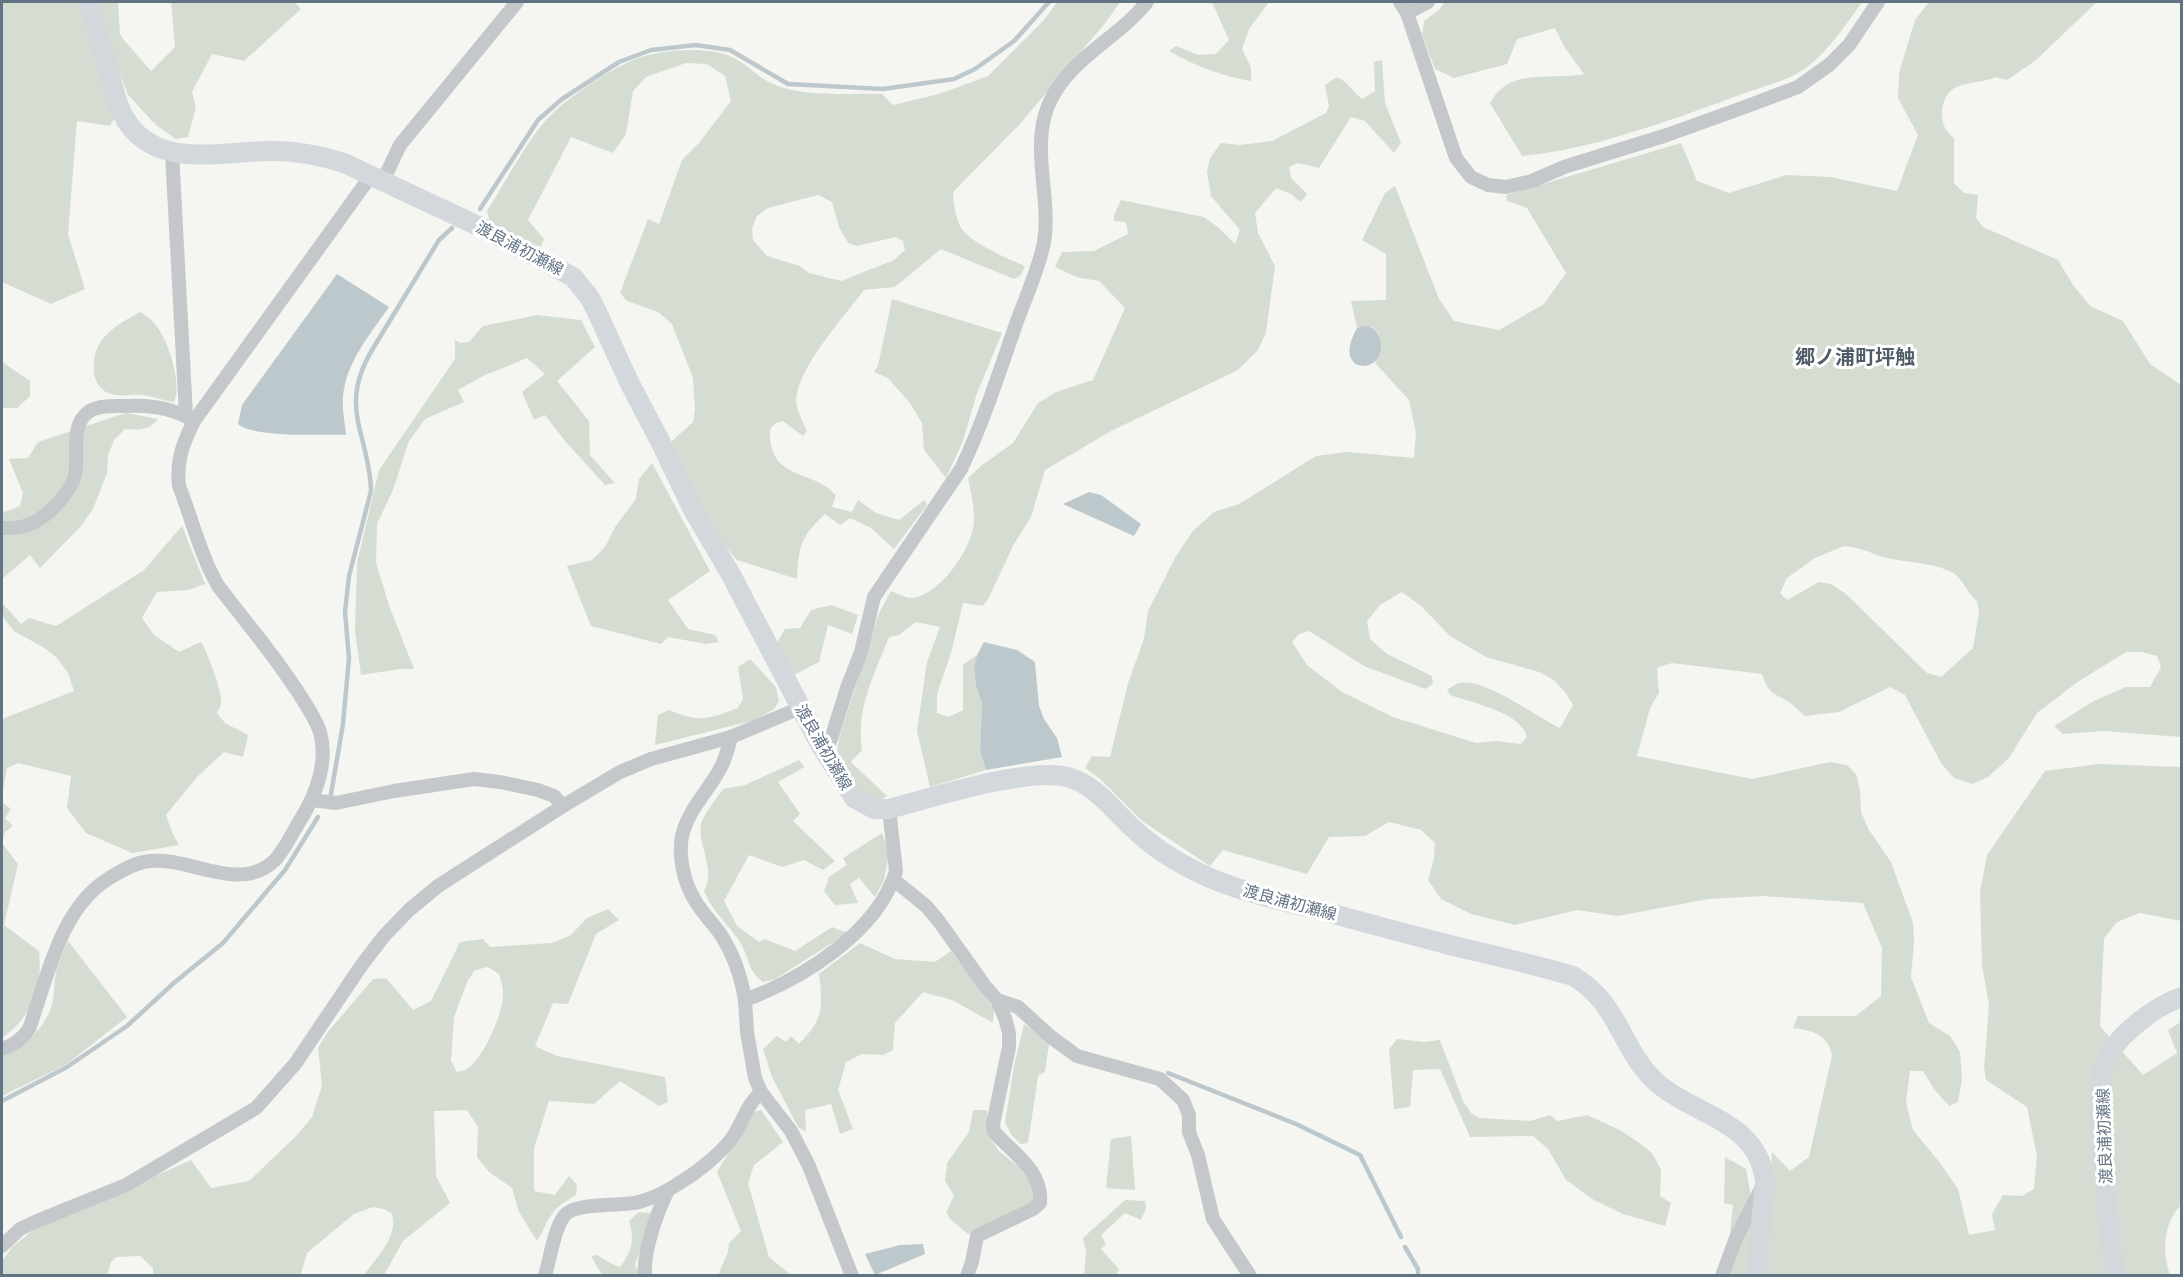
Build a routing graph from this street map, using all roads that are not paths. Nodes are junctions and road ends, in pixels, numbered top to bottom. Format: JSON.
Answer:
{"nodes":[{"id":1,"x":88,"y":2,"type":"edge"},
{"id":2,"x":517,"y":2,"type":"edge"},
{"id":3,"x":1147,"y":2,"type":"edge"},
{"id":4,"x":1428,"y":2,"type":"edge"},
{"id":5,"x":1878,"y":2,"type":"edge"},
{"id":6,"x":1404,"y":7,"type":"edge"},
{"id":7,"x":172,"y":152,"type":"junction"},
{"id":8,"x":376,"y":179,"type":"junction"},
{"id":9,"x":190,"y":418,"type":"junction"},
{"id":10,"x":2,"y":528,"type":"edge"},
{"id":11,"x":800,"y":708,"type":"junction"},
{"id":12,"x":731,"y":737,"type":"junction"},
{"id":13,"x":821,"y":746,"type":"junction"},
{"id":14,"x":312,"y":800,"type":"junction"},
{"id":15,"x":563,"y":806,"type":"junction"},
{"id":16,"x":889,"y":809,"type":"junction"},
{"id":17,"x":894,"y":880,"type":"junction"},
{"id":18,"x":2181,"y":997,"type":"edge"},
{"id":19,"x":745,"y":999,"type":"junction"},
{"id":20,"x":997,"y":1000,"type":"junction"},
{"id":21,"x":2,"y":1049,"type":"edge"},
{"id":22,"x":761,"y":1092,"type":"junction"},
{"id":23,"x":1765,"y":1182,"type":"junction"},
{"id":24,"x":668,"y":1190,"type":"junction"},
{"id":25,"x":2,"y":1245,"type":"edge"},
{"id":26,"x":545,"y":1275,"type":"edge"},
{"id":27,"x":645,"y":1275,"type":"edge"},
{"id":28,"x":852,"y":1275,"type":"edge"},
{"id":29,"x":967,"y":1275,"type":"edge"},
{"id":30,"x":1250,"y":1275,"type":"edge"},
{"id":31,"x":1722,"y":1275,"type":"edge"},
{"id":32,"x":1756,"y":1275,"type":"edge"},
{"id":33,"x":2115,"y":1275,"type":"edge"}],
"edges":[{"from":1,"to":7,"type":"main road","name":"渡良浦初瀬線"},
{"from":2,"to":8,"type":"street"},
{"from":3,"to":13,"type":"street"},
{"from":4,"to":6,"type":"street"},
{"from":5,"to":6,"type":"street"},
{"from":7,"to":8,"type":"main road","name":"渡良浦初瀬線"},
{"from":7,"to":9,"type":"street"},
{"from":8,"to":9,"type":"street"},
{"from":8,"to":11,"type":"main road","name":"渡良浦初瀬線"},
{"from":9,"to":10,"type":"street"},
{"from":9,"to":14,"type":"street"},
{"from":11,"to":12,"type":"street"},
{"from":11,"to":13,"type":"main road","name":"渡良浦初瀬線"},
{"from":12,"to":15,"type":"street"},
{"from":12,"to":19,"type":"street"},
{"from":13,"to":16,"type":"main road","name":"渡良浦初瀬線"},
{"from":14,"to":15,"type":"street"},
{"from":14,"to":21,"type":"street"},
{"from":15,"to":25,"type":"street"},
{"from":16,"to":17,"type":"street"},
{"from":16,"to":23,"type":"main road","name":"渡良浦初瀬線"},
{"from":17,"to":19,"type":"street"},
{"from":17,"to":20,"type":"street"},
{"from":18,"to":33,"type":"main road","name":"渡良浦初瀬線"},
{"from":19,"to":22,"type":"street"},
{"from":20,"to":29,"type":"street"},
{"from":20,"to":30,"type":"street"},
{"from":22,"to":24,"type":"street"},
{"from":22,"to":28,"type":"street"},
{"from":23,"to":31,"type":"street"},
{"from":23,"to":32,"type":"main road","name":"渡良浦初瀬線"},
{"from":24,"to":26,"type":"street"},
{"from":24,"to":27,"type":"street"}]}
